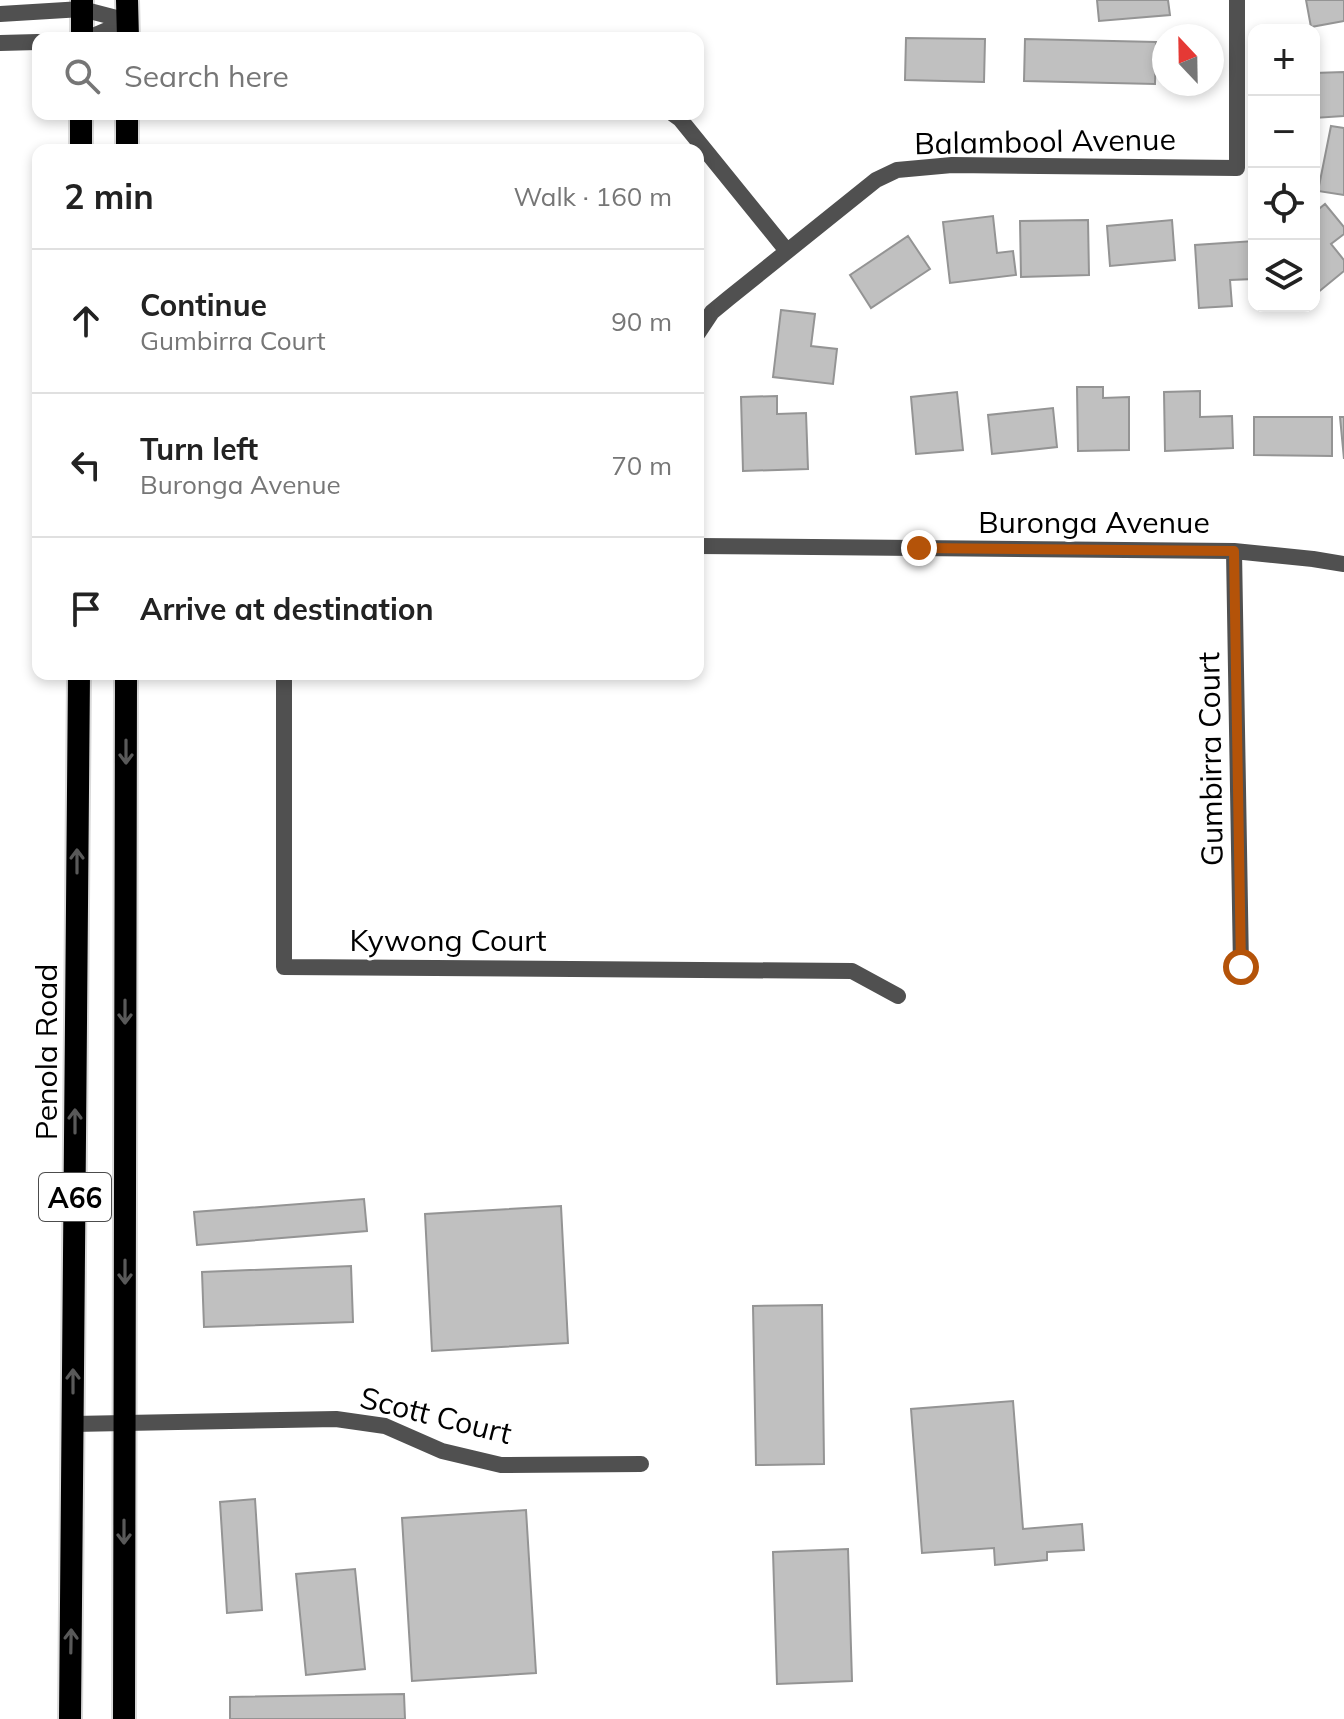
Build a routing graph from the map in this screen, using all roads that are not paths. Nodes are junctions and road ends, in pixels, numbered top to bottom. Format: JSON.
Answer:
{"nodes":[{"id":1,"x":1237,"y":0,"type":"edge"},
{"id":2,"x":82,"y":5,"type":"edge"},
{"id":3,"x":0,"y":14,"type":"edge"},
{"id":4,"x":128,"y":20,"type":"edge"},
{"id":5,"x":82,"y":32,"type":"edge"},
{"id":6,"x":101,"y":32,"type":"edge"},
{"id":7,"x":32,"y":42,"type":"edge"},
{"id":8,"x":0,"y":43,"type":"edge"},
{"id":9,"x":81,"y":120,"type":"edge"},
{"id":10,"x":127,"y":120,"type":"edge"},
{"id":11,"x":681,"y":120,"type":"edge"},
{"id":12,"x":81,"y":144,"type":"edge"},
{"id":13,"x":127,"y":144,"type":"edge"},
{"id":14,"x":700,"y":144,"type":"edge"},
{"id":15,"x":704,"y":149,"type":"edge"},
{"id":16,"x":787,"y":251,"type":"junction"},
{"id":17,"x":704,"y":324,"type":"edge"},
{"id":18,"x":704,"y":546,"type":"edge"},
{"id":19,"x":1234,"y":551,"type":"junction"},
{"id":20,"x":1344,"y":564,"type":"edge"},
{"id":21,"x":79,"y":680,"type":"edge"},
{"id":22,"x":126,"y":680,"type":"edge"},
{"id":23,"x":284,"y":680,"type":"edge"},
{"id":24,"x":1241,"y":967,"type":"dead end"},
{"id":25,"x":898,"y":996,"type":"dead end"},
{"id":26,"x":124,"y":1423,"type":"junction"},
{"id":27,"x":73,"y":1424,"type":"junction"},
{"id":28,"x":641,"y":1464,"type":"dead end"},
{"id":29,"x":70,"y":1719,"type":"edge"},
{"id":30,"x":124,"y":1719,"type":"edge"}],
"edges":[{"from":1,"to":16,"type":"street","name":"Balambool Avenue"},
{"from":2,"to":3,"type":"street"},
{"from":2,"to":4,"type":"street"},
{"from":2,"to":5,"type":"highway"},
{"from":4,"to":6,"type":"street"},
{"from":7,"to":8,"type":"street"},
{"from":9,"to":12,"type":"highway"},
{"from":10,"to":13,"type":"highway"},
{"from":11,"to":14,"type":"street"},
{"from":15,"to":16,"type":"street"},
{"from":16,"to":17,"type":"street","name":"Balambool Avenue"},
{"from":18,"to":19,"type":"street","name":"Buronga Avenue"},
{"from":19,"to":20,"type":"street","name":"Buronga Avenue"},
{"from":19,"to":24,"type":"street","name":"Gumbirra Court"},
{"from":27,"to":21,"type":"highway","name":"Penola Road","number":"A66","one_way":true},
{"from":22,"to":26,"type":"highway","number":"A66","one_way":true},
{"from":23,"to":25,"type":"street","name":"Kywong Court"},
{"from":26,"to":27,"type":"street","name":"Scott Court"},
{"from":26,"to":28,"type":"street","name":"Scott Court"},
{"from":26,"to":30,"type":"highway","number":"A66","one_way":true},
{"from":29,"to":27,"type":"highway","name":"Penola Road","number":"A66","one_way":true}]}
